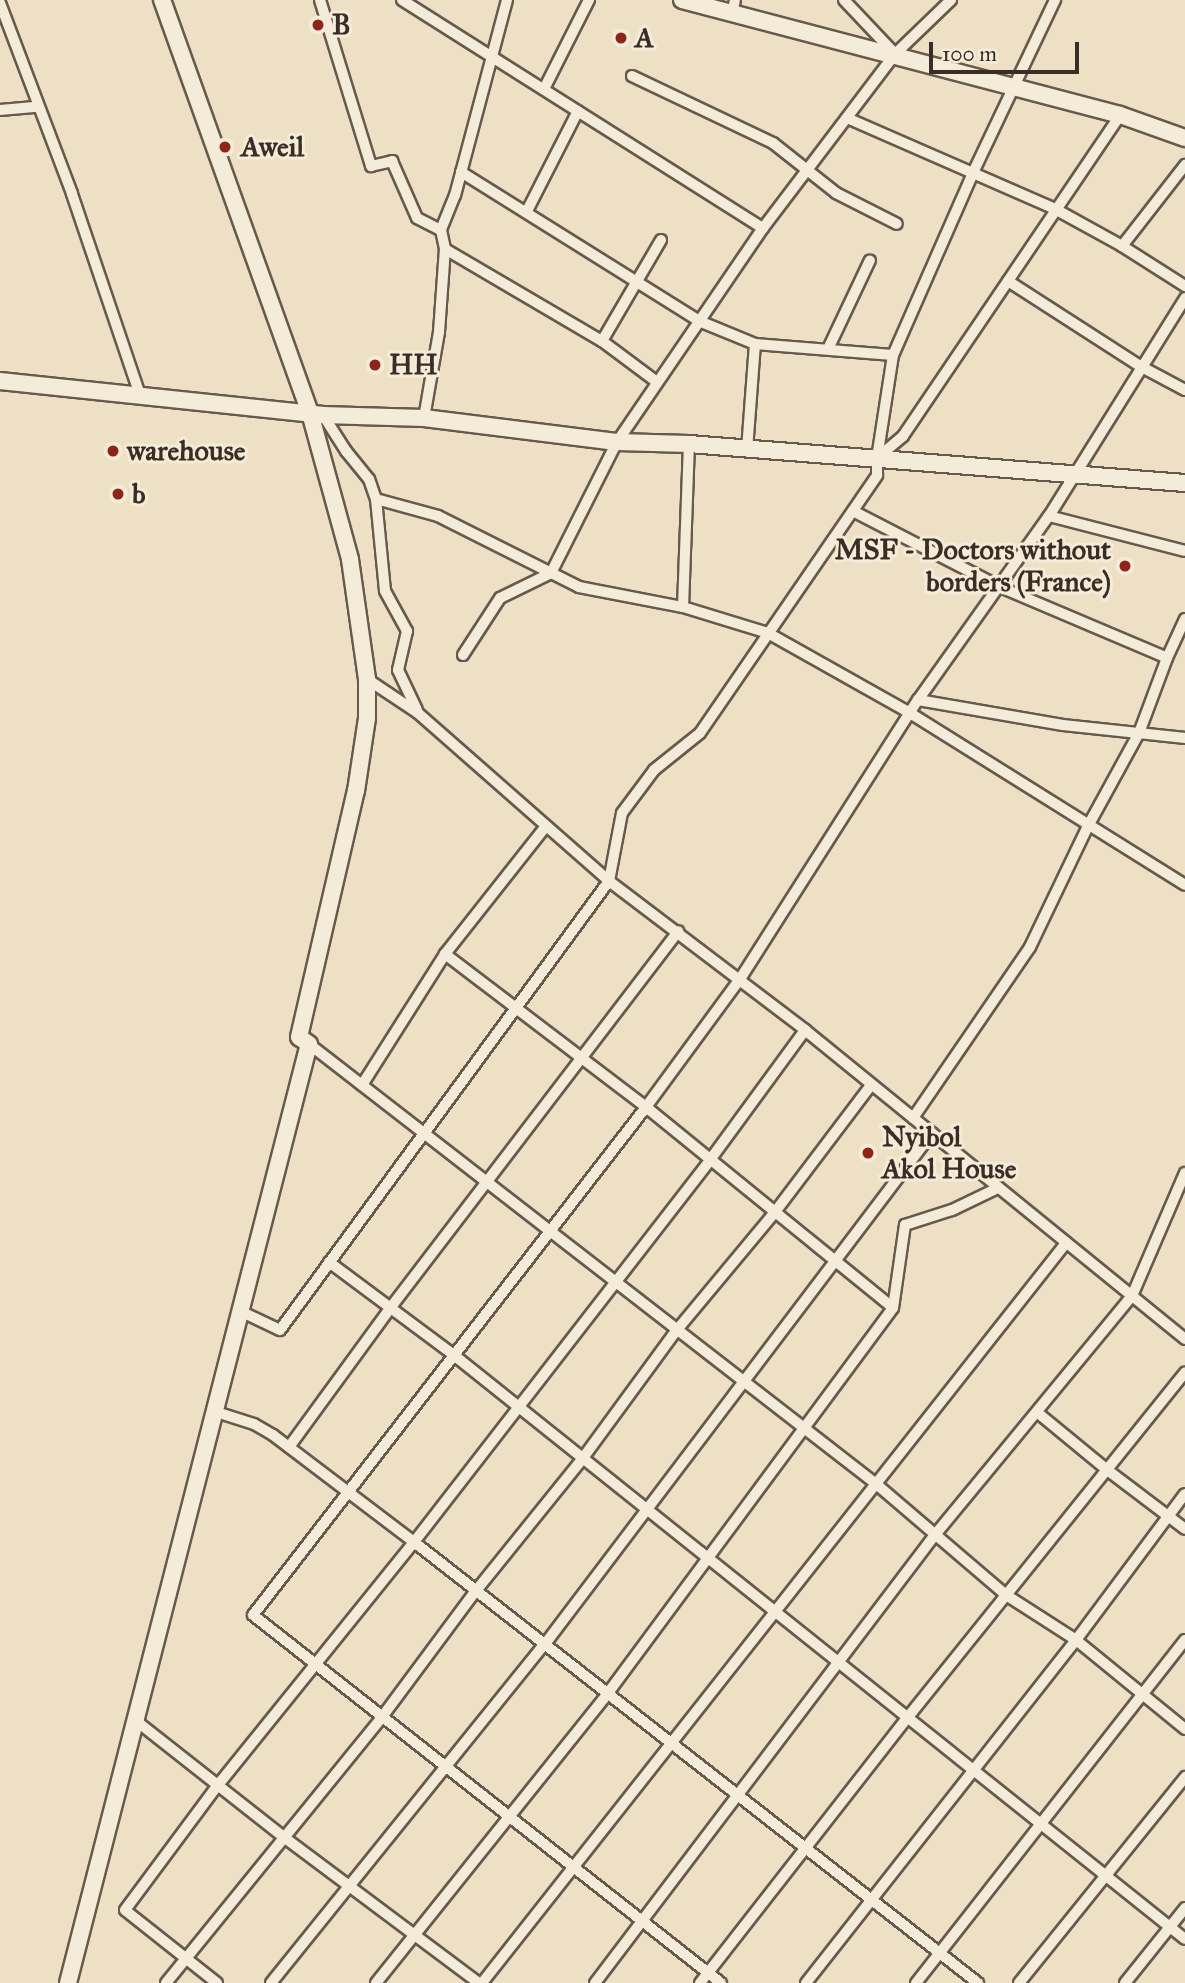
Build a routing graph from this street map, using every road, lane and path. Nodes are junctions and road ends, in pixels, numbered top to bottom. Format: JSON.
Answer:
{"nodes":[{"id":1,"x":162,"y":0,"type":"edge"},
{"id":2,"x":320,"y":0,"type":"edge"},
{"id":3,"x":402,"y":0,"type":"edge"},
{"id":4,"x":507,"y":0,"type":"edge"},
{"id":5,"x":589,"y":0,"type":"edge"},
{"id":6,"x":682,"y":0,"type":"edge"},
{"id":7,"x":844,"y":0,"type":"edge"},
{"id":8,"x":951,"y":0,"type":"edge"},
{"id":9,"x":1055,"y":0,"type":"edge"},
{"id":10,"x":0,"y":3,"type":"edge"},
{"id":11,"x":733,"y":7,"type":"edge"},
{"id":12,"x":895,"y":54,"type":"junction"},
{"id":13,"x":491,"y":56,"type":"junction"},
{"id":14,"x":632,"y":76,"type":"dead end"},
{"id":15,"x":1013,"y":86,"type":"junction"},
{"id":16,"x":544,"y":89,"type":"junction"},
{"id":17,"x":37,"y":107,"type":"junction"},
{"id":18,"x":0,"y":110,"type":"edge"},
{"id":19,"x":578,"y":111,"type":"junction"},
{"id":20,"x":1120,"y":115,"type":"junction"},
{"id":21,"x":847,"y":118,"type":"junction"},
{"id":22,"x":1185,"y":138,"type":"edge"},
{"id":23,"x":1185,"y":165,"type":"edge"},
{"id":24,"x":808,"y":169,"type":"junction"},
{"id":25,"x":461,"y":172,"type":"junction"},
{"id":26,"x":973,"y":173,"type":"junction"},
{"id":27,"x":1055,"y":209,"type":"junction"},
{"id":28,"x":527,"y":211,"type":"junction"},
{"id":29,"x":897,"y":225,"type":"dead end"},
{"id":30,"x":763,"y":228,"type":"junction"},
{"id":31,"x":441,"y":230,"type":"junction"},
{"id":32,"x":661,"y":240,"type":"dead end"},
{"id":33,"x":1122,"y":246,"type":"junction"},
{"id":34,"x":445,"y":249,"type":"junction"},
{"id":35,"x":870,"y":260,"type":"dead end"},
{"id":36,"x":638,"y":281,"type":"junction"},
{"id":37,"x":1008,"y":281,"type":"junction"},
{"id":38,"x":1185,"y":286,"type":"edge"},
{"id":39,"x":1185,"y":298,"type":"edge"},
{"id":40,"x":699,"y":321,"type":"junction"},
{"id":41,"x":602,"y":341,"type":"junction"},
{"id":42,"x":755,"y":344,"type":"junction"},
{"id":43,"x":828,"y":349,"type":"junction"},
{"id":44,"x":893,"y":355,"type":"junction"},
{"id":45,"x":1140,"y":366,"type":"junction"},
{"id":46,"x":0,"y":381,"type":"edge"},
{"id":47,"x":657,"y":382,"type":"junction"},
{"id":48,"x":1185,"y":390,"type":"edge"},
{"id":49,"x":140,"y":395,"type":"junction"},
{"id":50,"x":316,"y":414,"type":"junction"},
{"id":51,"x":424,"y":418,"type":"junction"},
{"id":52,"x":617,"y":442,"type":"junction"},
{"id":53,"x":689,"y":444,"type":"junction"},
{"id":54,"x":747,"y":450,"type":"junction"},
{"id":55,"x":877,"y":458,"type":"junction"},
{"id":56,"x":1074,"y":476,"type":"junction"},
{"id":57,"x":1185,"y":484,"type":"edge"},
{"id":58,"x":376,"y":499,"type":"junction"},
{"id":59,"x":853,"y":511,"type":"junction"},
{"id":60,"x":1049,"y":516,"type":"junction"},
{"id":61,"x":1185,"y":551,"type":"edge"},
{"id":62,"x":551,"y":573,"type":"junction"},
{"id":63,"x":1000,"y":587,"type":"junction"},
{"id":64,"x":683,"y":607,"type":"junction"},
{"id":65,"x":1185,"y":620,"type":"edge"},
{"id":66,"x":768,"y":633,"type":"junction"},
{"id":67,"x":463,"y":656,"type":"dead end"},
{"id":68,"x":1167,"y":657,"type":"junction"},
{"id":69,"x":367,"y":678,"type":"junction"},
{"id":70,"x":918,"y":700,"type":"junction"},
{"id":71,"x":418,"y":713,"type":"junction"},
{"id":72,"x":910,"y":713,"type":"junction"},
{"id":73,"x":1139,"y":733,"type":"junction"},
{"id":74,"x":1185,"y":738,"type":"edge"},
{"id":75,"x":546,"y":826,"type":"junction"},
{"id":76,"x":1088,"y":826,"type":"junction"},
{"id":77,"x":609,"y":881,"type":"junction"},
{"id":78,"x":1185,"y":885,"type":"edge"},
{"id":79,"x":678,"y":931,"type":"junction"},
{"id":80,"x":445,"y":954,"type":"junction"},
{"id":81,"x":740,"y":979,"type":"junction"},
{"id":82,"x":516,"y":1007,"type":"junction"},
{"id":83,"x":805,"y":1030,"type":"junction"},
{"id":84,"x":309,"y":1044,"type":"junction"},
{"id":85,"x":583,"y":1058,"type":"junction"},
{"id":86,"x":362,"y":1085,"type":"junction"},
{"id":87,"x":871,"y":1085,"type":"junction"},
{"id":88,"x":646,"y":1107,"type":"junction"},
{"id":89,"x":913,"y":1118,"type":"junction"},
{"id":90,"x":423,"y":1131,"type":"junction"},
{"id":91,"x":932,"y":1133,"type":"junction"},
{"id":92,"x":710,"y":1160,"type":"junction"},
{"id":93,"x":1185,"y":1172,"type":"edge"},
{"id":94,"x":488,"y":1184,"type":"junction"},
{"id":95,"x":998,"y":1188,"type":"junction"},
{"id":96,"x":775,"y":1212,"type":"junction"},
{"id":97,"x":549,"y":1232,"type":"junction"},
{"id":98,"x":1066,"y":1243,"type":"junction"},
{"id":99,"x":329,"y":1262,"type":"junction"},
{"id":100,"x":835,"y":1262,"type":"junction"},
{"id":101,"x":614,"y":1283,"type":"junction"},
{"id":102,"x":1132,"y":1296,"type":"junction"},
{"id":103,"x":391,"y":1307,"type":"junction"},
{"id":104,"x":893,"y":1308,"type":"junction"},
{"id":105,"x":240,"y":1311,"type":"junction"},
{"id":106,"x":677,"y":1331,"type":"junction"},
{"id":107,"x":1185,"y":1339,"type":"edge"},
{"id":108,"x":455,"y":1356,"type":"junction"},
{"id":109,"x":1185,"y":1372,"type":"edge"},
{"id":110,"x":744,"y":1383,"type":"junction"},
{"id":111,"x":519,"y":1407,"type":"junction"},
{"id":112,"x":214,"y":1411,"type":"junction"},
{"id":113,"x":1038,"y":1413,"type":"junction"},
{"id":114,"x":804,"y":1427,"type":"junction"},
{"id":115,"x":289,"y":1447,"type":"junction"},
{"id":116,"x":583,"y":1458,"type":"junction"},
{"id":117,"x":1106,"y":1469,"type":"junction"},
{"id":118,"x":875,"y":1483,"type":"junction"},
{"id":119,"x":349,"y":1493,"type":"junction"},
{"id":120,"x":1185,"y":1494,"type":"edge"},
{"id":121,"x":647,"y":1509,"type":"junction"},
{"id":122,"x":1167,"y":1515,"type":"junction"},
{"id":123,"x":1185,"y":1529,"type":"edge"},
{"id":124,"x":934,"y":1536,"type":"junction"},
{"id":125,"x":414,"y":1542,"type":"junction"},
{"id":126,"x":709,"y":1559,"type":"junction"},
{"id":127,"x":475,"y":1592,"type":"junction"},
{"id":128,"x":1006,"y":1595,"type":"junction"},
{"id":129,"x":776,"y":1612,"type":"junction"},
{"id":130,"x":1076,"y":1640,"type":"junction"},
{"id":131,"x":1185,"y":1640,"type":"edge"},
{"id":132,"x":545,"y":1644,"type":"junction"},
{"id":133,"x":840,"y":1661,"type":"junction"},
{"id":134,"x":316,"y":1664,"type":"junction"},
{"id":135,"x":608,"y":1693,"type":"junction"},
{"id":136,"x":1143,"y":1696,"type":"junction"},
{"id":137,"x":382,"y":1717,"type":"junction"},
{"id":138,"x":908,"y":1717,"type":"junction"},
{"id":139,"x":135,"y":1720,"type":"junction"},
{"id":140,"x":1185,"y":1729,"type":"edge"},
{"id":141,"x":672,"y":1744,"type":"junction"},
{"id":142,"x":445,"y":1767,"type":"junction"},
{"id":143,"x":973,"y":1769,"type":"junction"},
{"id":144,"x":1185,"y":1777,"type":"edge"},
{"id":145,"x":218,"y":1785,"type":"junction"},
{"id":146,"x":738,"y":1796,"type":"junction"},
{"id":147,"x":508,"y":1817,"type":"junction"},
{"id":148,"x":1042,"y":1825,"type":"junction"},
{"id":149,"x":285,"y":1838,"type":"junction"},
{"id":150,"x":805,"y":1848,"type":"junction"},
{"id":151,"x":573,"y":1867,"type":"junction"},
{"id":152,"x":1105,"y":1875,"type":"junction"},
{"id":153,"x":350,"y":1886,"type":"junction"},
{"id":154,"x":871,"y":1900,"type":"junction"},
{"id":155,"x":1185,"y":1908,"type":"edge"},
{"id":156,"x":642,"y":1921,"type":"junction"},
{"id":157,"x":1171,"y":1927,"type":"junction"},
{"id":158,"x":415,"y":1934,"type":"junction"},
{"id":159,"x":1185,"y":1939,"type":"edge"},
{"id":160,"x":940,"y":1954,"type":"junction"},
{"id":161,"x":186,"y":1959,"type":"junction"},
{"id":162,"x":708,"y":1973,"type":"junction"},
{"id":163,"x":68,"y":1983,"type":"edge"},
{"id":164,"x":166,"y":1983,"type":"edge"},
{"id":165,"x":217,"y":1983,"type":"edge"},
{"id":166,"x":271,"y":1983,"type":"edge"},
{"id":167,"x":376,"y":1983,"type":"edge"},
{"id":168,"x":480,"y":1983,"type":"edge"},
{"id":169,"x":595,"y":1983,"type":"edge"},
{"id":170,"x":700,"y":1983,"type":"edge"},
{"id":171,"x":721,"y":1983,"type":"edge"},
{"id":172,"x":806,"y":1983,"type":"edge"},
{"id":173,"x":916,"y":1983,"type":"edge"},
{"id":174,"x":978,"y":1983,"type":"edge"},
{"id":175,"x":1019,"y":1983,"type":"edge"},
{"id":176,"x":1125,"y":1983,"type":"edge"}],
"edges":[{"from":1,"to":50,"type":"street"},
{"from":2,"to":31,"type":"street"},
{"from":3,"to":13,"type":"street"},
{"from":4,"to":13,"type":"street"},
{"from":5,"to":16,"type":"street"},
{"from":6,"to":11,"type":"street"},
{"from":7,"to":12,"type":"street"},
{"from":8,"to":12,"type":"street"},
{"from":9,"to":15,"type":"street"},
{"from":10,"to":17,"type":"street"},
{"from":11,"to":12,"type":"street"},
{"from":12,"to":15,"type":"street"},
{"from":12,"to":21,"type":"street"},
{"from":13,"to":16,"type":"street"},
{"from":13,"to":25,"type":"street"},
{"from":14,"to":24,"type":"street"},
{"from":15,"to":20,"type":"street"},
{"from":15,"to":26,"type":"street"},
{"from":16,"to":19,"type":"street"},
{"from":17,"to":18,"type":"street"},
{"from":17,"to":49,"type":"street"},
{"from":19,"to":28,"type":"street"},
{"from":19,"to":30,"type":"street"},
{"from":20,"to":22,"type":"street"},
{"from":20,"to":27,"type":"street"},
{"from":21,"to":24,"type":"street"},
{"from":21,"to":26,"type":"street"},
{"from":23,"to":33,"type":"street"},
{"from":24,"to":29,"type":"street"},
{"from":24,"to":30,"type":"street"},
{"from":25,"to":28,"type":"street"},
{"from":25,"to":31,"type":"street"},
{"from":26,"to":27,"type":"street"},
{"from":26,"to":44,"type":"street"},
{"from":27,"to":33,"type":"street"},
{"from":27,"to":37,"type":"street"},
{"from":28,"to":36,"type":"street"},
{"from":30,"to":40,"type":"street"},
{"from":31,"to":34,"type":"street"},
{"from":32,"to":36,"type":"street"},
{"from":33,"to":38,"type":"street"},
{"from":34,"to":41,"type":"street"},
{"from":34,"to":51,"type":"street"},
{"from":35,"to":43,"type":"street"},
{"from":36,"to":40,"type":"street"},
{"from":36,"to":41,"type":"street"},
{"from":37,"to":45,"type":"street"},
{"from":37,"to":55,"type":"street"},
{"from":39,"to":45,"type":"street"},
{"from":40,"to":42,"type":"street"},
{"from":40,"to":47,"type":"street"},
{"from":41,"to":47,"type":"street"},
{"from":42,"to":43,"type":"street"},
{"from":42,"to":54,"type":"street"},
{"from":43,"to":44,"type":"street"},
{"from":44,"to":55,"type":"street"},
{"from":45,"to":48,"type":"street"},
{"from":45,"to":56,"type":"street"},
{"from":46,"to":49,"type":"street"},
{"from":47,"to":52,"type":"street"},
{"from":49,"to":50,"type":"street"},
{"from":50,"to":51,"type":"street"},
{"from":50,"to":58,"type":"street"},
{"from":50,"to":69,"type":"street"},
{"from":51,"to":52,"type":"street"},
{"from":52,"to":53,"type":"street"},
{"from":52,"to":62,"type":"street"},
{"from":53,"to":54,"type":"street"},
{"from":53,"to":64,"type":"street"},
{"from":54,"to":55,"type":"street"},
{"from":55,"to":56,"type":"street"},
{"from":55,"to":59,"type":"street"},
{"from":56,"to":57,"type":"street"},
{"from":56,"to":60,"type":"street"},
{"from":58,"to":62,"type":"street"},
{"from":58,"to":71,"type":"street"},
{"from":59,"to":63,"type":"street"},
{"from":59,"to":66,"type":"street"},
{"from":60,"to":61,"type":"street"},
{"from":60,"to":63,"type":"street"},
{"from":62,"to":64,"type":"street"},
{"from":62,"to":67,"type":"street"},
{"from":63,"to":68,"type":"street"},
{"from":63,"to":70,"type":"street"},
{"from":64,"to":66,"type":"street"},
{"from":65,"to":68,"type":"street"},
{"from":66,"to":72,"type":"street"},
{"from":66,"to":77,"type":"street"},
{"from":68,"to":73,"type":"street"},
{"from":69,"to":71,"type":"street"},
{"from":69,"to":84,"type":"street"},
{"from":70,"to":72,"type":"street"},
{"from":70,"to":73,"type":"street"},
{"from":71,"to":75,"type":"street"},
{"from":72,"to":76,"type":"street"},
{"from":72,"to":81,"type":"street"},
{"from":73,"to":74,"type":"street"},
{"from":73,"to":76,"type":"street"},
{"from":75,"to":77,"type":"street"},
{"from":75,"to":80,"type":"street"},
{"from":76,"to":78,"type":"street"},
{"from":76,"to":89,"type":"street"},
{"from":77,"to":79,"type":"street"},
{"from":77,"to":82,"type":"street"},
{"from":79,"to":81,"type":"street"},
{"from":79,"to":85,"type":"street"},
{"from":80,"to":82,"type":"street"},
{"from":80,"to":86,"type":"street"},
{"from":81,"to":83,"type":"street"},
{"from":81,"to":88,"type":"street"},
{"from":82,"to":85,"type":"street"},
{"from":82,"to":90,"type":"street"},
{"from":83,"to":87,"type":"street"},
{"from":83,"to":92,"type":"street"},
{"from":84,"to":86,"type":"street"},
{"from":84,"to":105,"type":"street"},
{"from":85,"to":88,"type":"street"},
{"from":85,"to":94,"type":"street"},
{"from":86,"to":90,"type":"street"},
{"from":87,"to":89,"type":"street"},
{"from":87,"to":96,"type":"street"},
{"from":88,"to":92,"type":"street"},
{"from":88,"to":97,"type":"street"},
{"from":89,"to":91,"type":"street"},
{"from":90,"to":94,"type":"street"},
{"from":90,"to":99,"type":"street"},
{"from":91,"to":95,"type":"street"},
{"from":91,"to":100,"type":"street"},
{"from":92,"to":96,"type":"street"},
{"from":92,"to":101,"type":"street"},
{"from":93,"to":102,"type":"street"},
{"from":94,"to":97,"type":"street"},
{"from":94,"to":103,"type":"street"},
{"from":95,"to":98,"type":"street"},
{"from":95,"to":104,"type":"street"},
{"from":96,"to":100,"type":"street"},
{"from":96,"to":106,"type":"street"},
{"from":97,"to":101,"type":"street"},
{"from":97,"to":108,"type":"street"},
{"from":98,"to":102,"type":"street"},
{"from":98,"to":118,"type":"street"},
{"from":99,"to":103,"type":"street"},
{"from":99,"to":105,"type":"street"},
{"from":100,"to":104,"type":"street"},
{"from":100,"to":110,"type":"street"},
{"from":101,"to":106,"type":"street"},
{"from":101,"to":111,"type":"street"},
{"from":102,"to":107,"type":"street"},
{"from":102,"to":113,"type":"street"},
{"from":103,"to":108,"type":"street"},
{"from":103,"to":115,"type":"street"},
{"from":104,"to":114,"type":"street"},
{"from":105,"to":112,"type":"street"},
{"from":106,"to":110,"type":"street"},
{"from":106,"to":116,"type":"street"},
{"from":108,"to":111,"type":"street"},
{"from":108,"to":119,"type":"street"},
{"from":109,"to":117,"type":"street"},
{"from":110,"to":114,"type":"street"},
{"from":110,"to":121,"type":"street"},
{"from":111,"to":116,"type":"street"},
{"from":111,"to":125,"type":"street"},
{"from":112,"to":115,"type":"street"},
{"from":112,"to":139,"type":"street"},
{"from":113,"to":117,"type":"street"},
{"from":113,"to":124,"type":"street"},
{"from":114,"to":118,"type":"street"},
{"from":114,"to":126,"type":"street"},
{"from":115,"to":119,"type":"street"},
{"from":116,"to":121,"type":"street"},
{"from":116,"to":127,"type":"street"},
{"from":117,"to":122,"type":"street"},
{"from":117,"to":128,"type":"street"},
{"from":118,"to":124,"type":"street"},
{"from":118,"to":129,"type":"street"},
{"from":119,"to":125,"type":"street"},
{"from":119,"to":134,"type":"street"},
{"from":120,"to":122,"type":"street"},
{"from":121,"to":126,"type":"street"},
{"from":121,"to":132,"type":"street"},
{"from":122,"to":123,"type":"street"},
{"from":122,"to":130,"type":"street"},
{"from":124,"to":128,"type":"street"},
{"from":124,"to":133,"type":"street"},
{"from":125,"to":127,"type":"street"},
{"from":125,"to":134,"type":"street"},
{"from":126,"to":129,"type":"street"},
{"from":126,"to":135,"type":"street"},
{"from":127,"to":132,"type":"street"},
{"from":127,"to":137,"type":"street"},
{"from":128,"to":130,"type":"street"},
{"from":128,"to":138,"type":"street"},
{"from":129,"to":133,"type":"street"},
{"from":129,"to":141,"type":"street"},
{"from":130,"to":136,"type":"street"},
{"from":130,"to":143,"type":"street"},
{"from":131,"to":136,"type":"street"},
{"from":132,"to":135,"type":"street"},
{"from":132,"to":142,"type":"street"},
{"from":133,"to":138,"type":"street"},
{"from":133,"to":146,"type":"street"},
{"from":134,"to":137,"type":"street"},
{"from":134,"to":145,"type":"street"},
{"from":135,"to":141,"type":"street"},
{"from":135,"to":147,"type":"street"},
{"from":136,"to":140,"type":"street"},
{"from":136,"to":148,"type":"street"},
{"from":137,"to":142,"type":"street"},
{"from":137,"to":149,"type":"street"},
{"from":138,"to":143,"type":"street"},
{"from":138,"to":150,"type":"street"},
{"from":139,"to":145,"type":"street"},
{"from":139,"to":163,"type":"street"},
{"from":141,"to":146,"type":"street"},
{"from":141,"to":151,"type":"street"},
{"from":142,"to":147,"type":"street"},
{"from":142,"to":153,"type":"street"},
{"from":143,"to":148,"type":"street"},
{"from":143,"to":154,"type":"street"},
{"from":144,"to":152,"type":"street"},
{"from":145,"to":149,"type":"street"},
{"from":145,"to":161,"type":"street"},
{"from":146,"to":150,"type":"street"},
{"from":146,"to":156,"type":"street"},
{"from":147,"to":151,"type":"street"},
{"from":147,"to":158,"type":"street"},
{"from":148,"to":152,"type":"street"},
{"from":148,"to":160,"type":"street"},
{"from":149,"to":153,"type":"street"},
{"from":149,"to":161,"type":"street"},
{"from":150,"to":154,"type":"street"},
{"from":150,"to":162,"type":"street"},
{"from":151,"to":156,"type":"street"},
{"from":151,"to":168,"type":"street"},
{"from":152,"to":157,"type":"street"},
{"from":152,"to":175,"type":"street"},
{"from":153,"to":158,"type":"street"},
{"from":153,"to":166,"type":"street"},
{"from":154,"to":160,"type":"street"},
{"from":154,"to":172,"type":"street"},
{"from":155,"to":157,"type":"street"},
{"from":156,"to":162,"type":"street"},
{"from":156,"to":169,"type":"street"},
{"from":157,"to":159,"type":"street"},
{"from":157,"to":176,"type":"street"},
{"from":158,"to":167,"type":"street"},
{"from":158,"to":168,"type":"street"},
{"from":160,"to":173,"type":"street"},
{"from":160,"to":174,"type":"street"},
{"from":161,"to":164,"type":"street"},
{"from":161,"to":165,"type":"street"},
{"from":162,"to":170,"type":"street"},
{"from":162,"to":171,"type":"street"}]}
